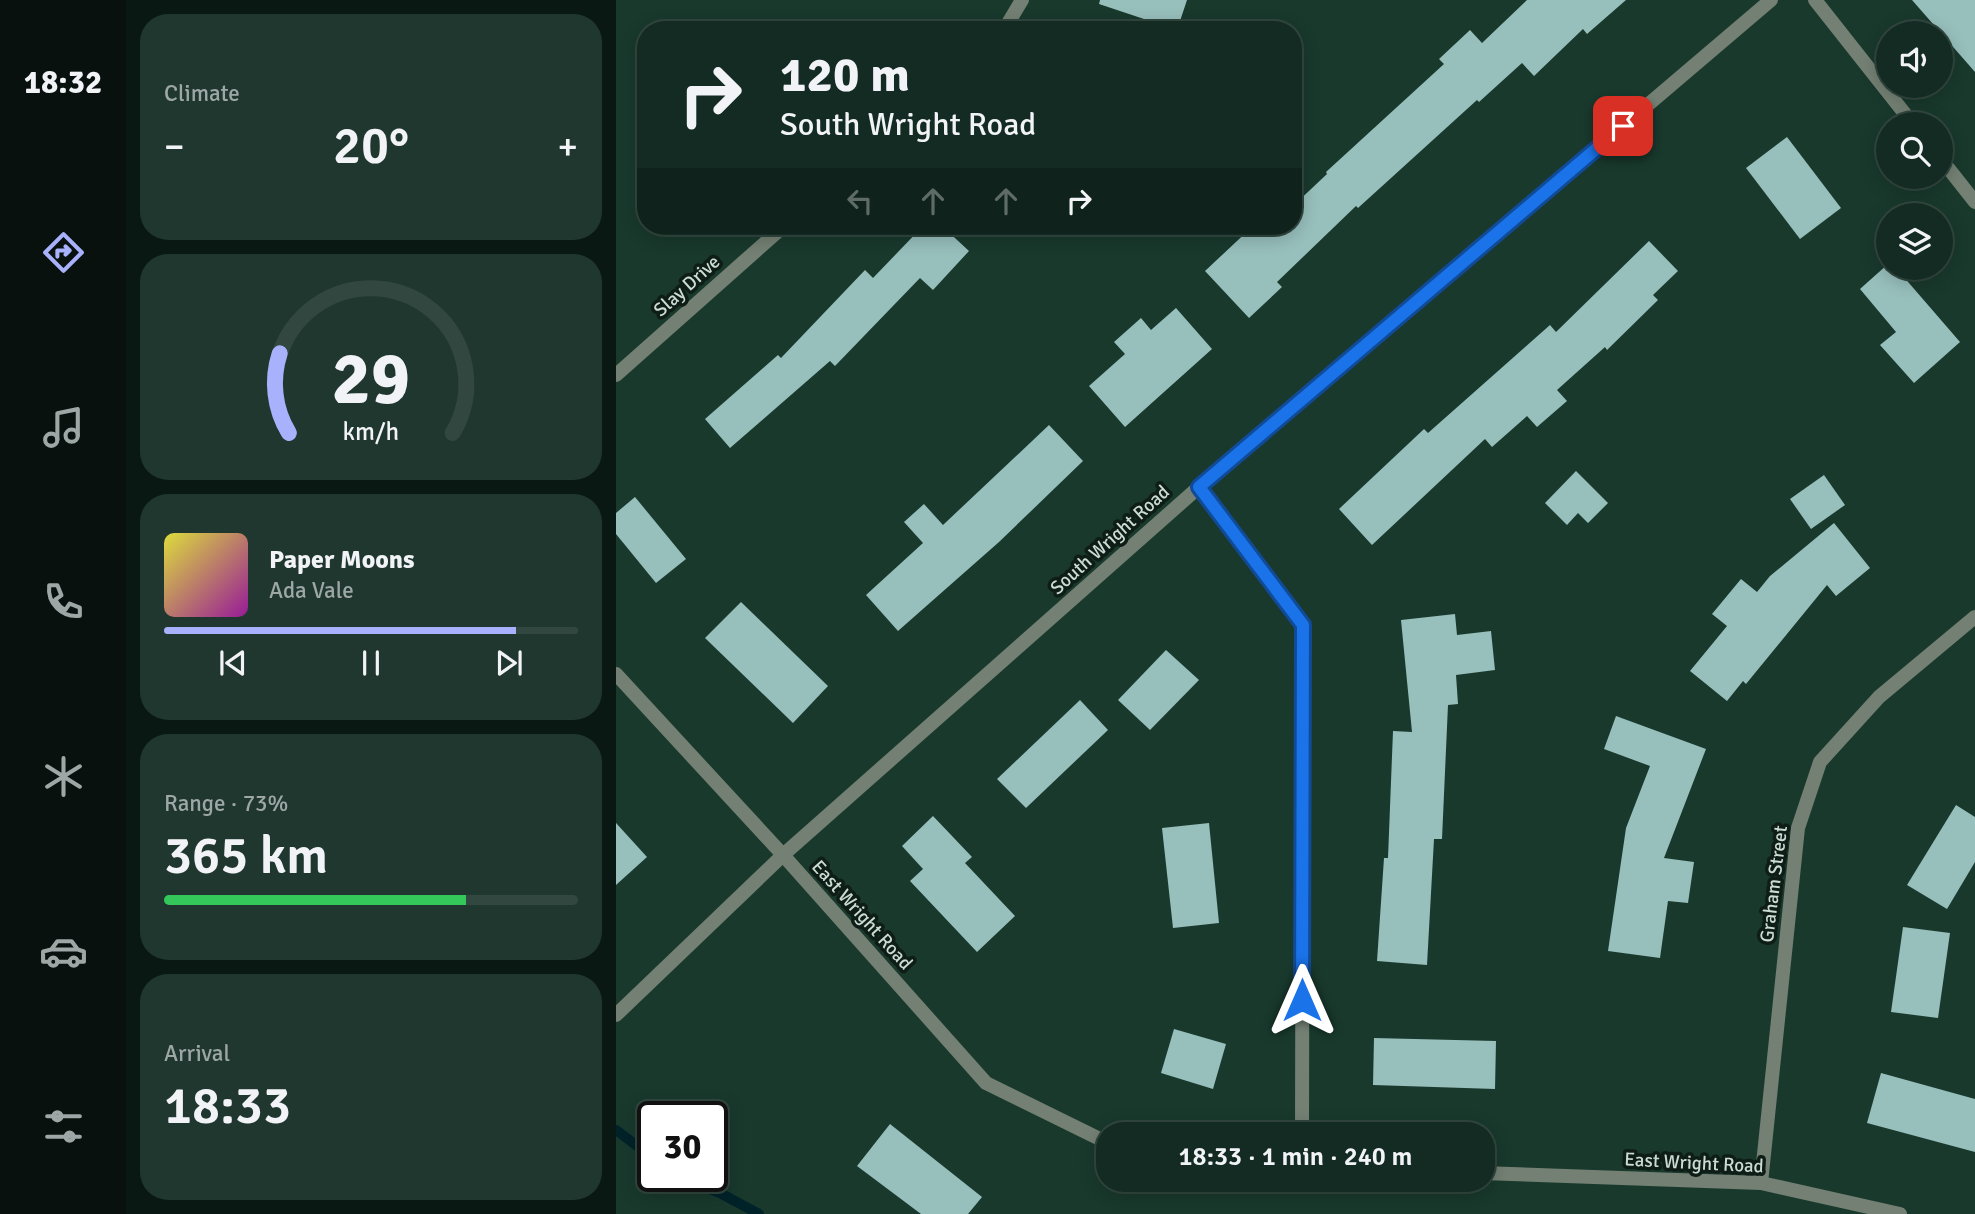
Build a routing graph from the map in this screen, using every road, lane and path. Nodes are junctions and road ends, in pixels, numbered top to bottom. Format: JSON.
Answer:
{"nodes":[{"id":1,"x":1022,"y":0,"type":"edge"},
{"id":2,"x":1771,"y":0,"type":"edge"},
{"id":3,"x":1815,"y":0,"type":"edge"},
{"id":4,"x":1009,"y":21,"type":"edge"},
{"id":5,"x":1904,"y":112,"type":"edge"},
{"id":6,"x":1953,"y":174,"type":"edge"},
{"id":7,"x":1975,"y":202,"type":"edge"},
{"id":8,"x":774,"y":235,"type":"edge"},
{"id":9,"x":616,"y":375,"type":"edge"},
{"id":10,"x":1199,"y":487,"type":"junction"},
{"id":11,"x":1975,"y":617,"type":"edge"},
{"id":12,"x":616,"y":674,"type":"edge"},
{"id":13,"x":783,"y":855,"type":"junction"},
{"id":14,"x":616,"y":1015,"type":"edge"},
{"id":15,"x":1302,"y":1122,"type":"edge"},
{"id":16,"x":1096,"y":1137,"type":"edge"},
{"id":17,"x":1495,"y":1173,"type":"edge"},
{"id":18,"x":1761,"y":1183,"type":"junction"},
{"id":19,"x":1900,"y":1214,"type":"edge"}],
"edges":[{"from":1,"to":4,"type":"street"},
{"from":2,"to":10,"type":"street","name":"South Wright Road"},
{"from":3,"to":5,"type":"street"},
{"from":6,"to":7,"type":"street"},
{"from":8,"to":9,"type":"street","name":"Slay Drive"},
{"from":10,"to":13,"type":"street","name":"South Wright Road"},
{"from":10,"to":15,"type":"street"},
{"from":11,"to":18,"type":"street","name":"Graham Street"},
{"from":12,"to":13,"type":"street","name":"East Wright Road"},
{"from":13,"to":14,"type":"street","name":"South Wright Road"},
{"from":13,"to":16,"type":"street","name":"East Wright Road"},
{"from":17,"to":18,"type":"street","name":"East Wright Road"},
{"from":18,"to":19,"type":"street","name":"East Wright Road"}]}
